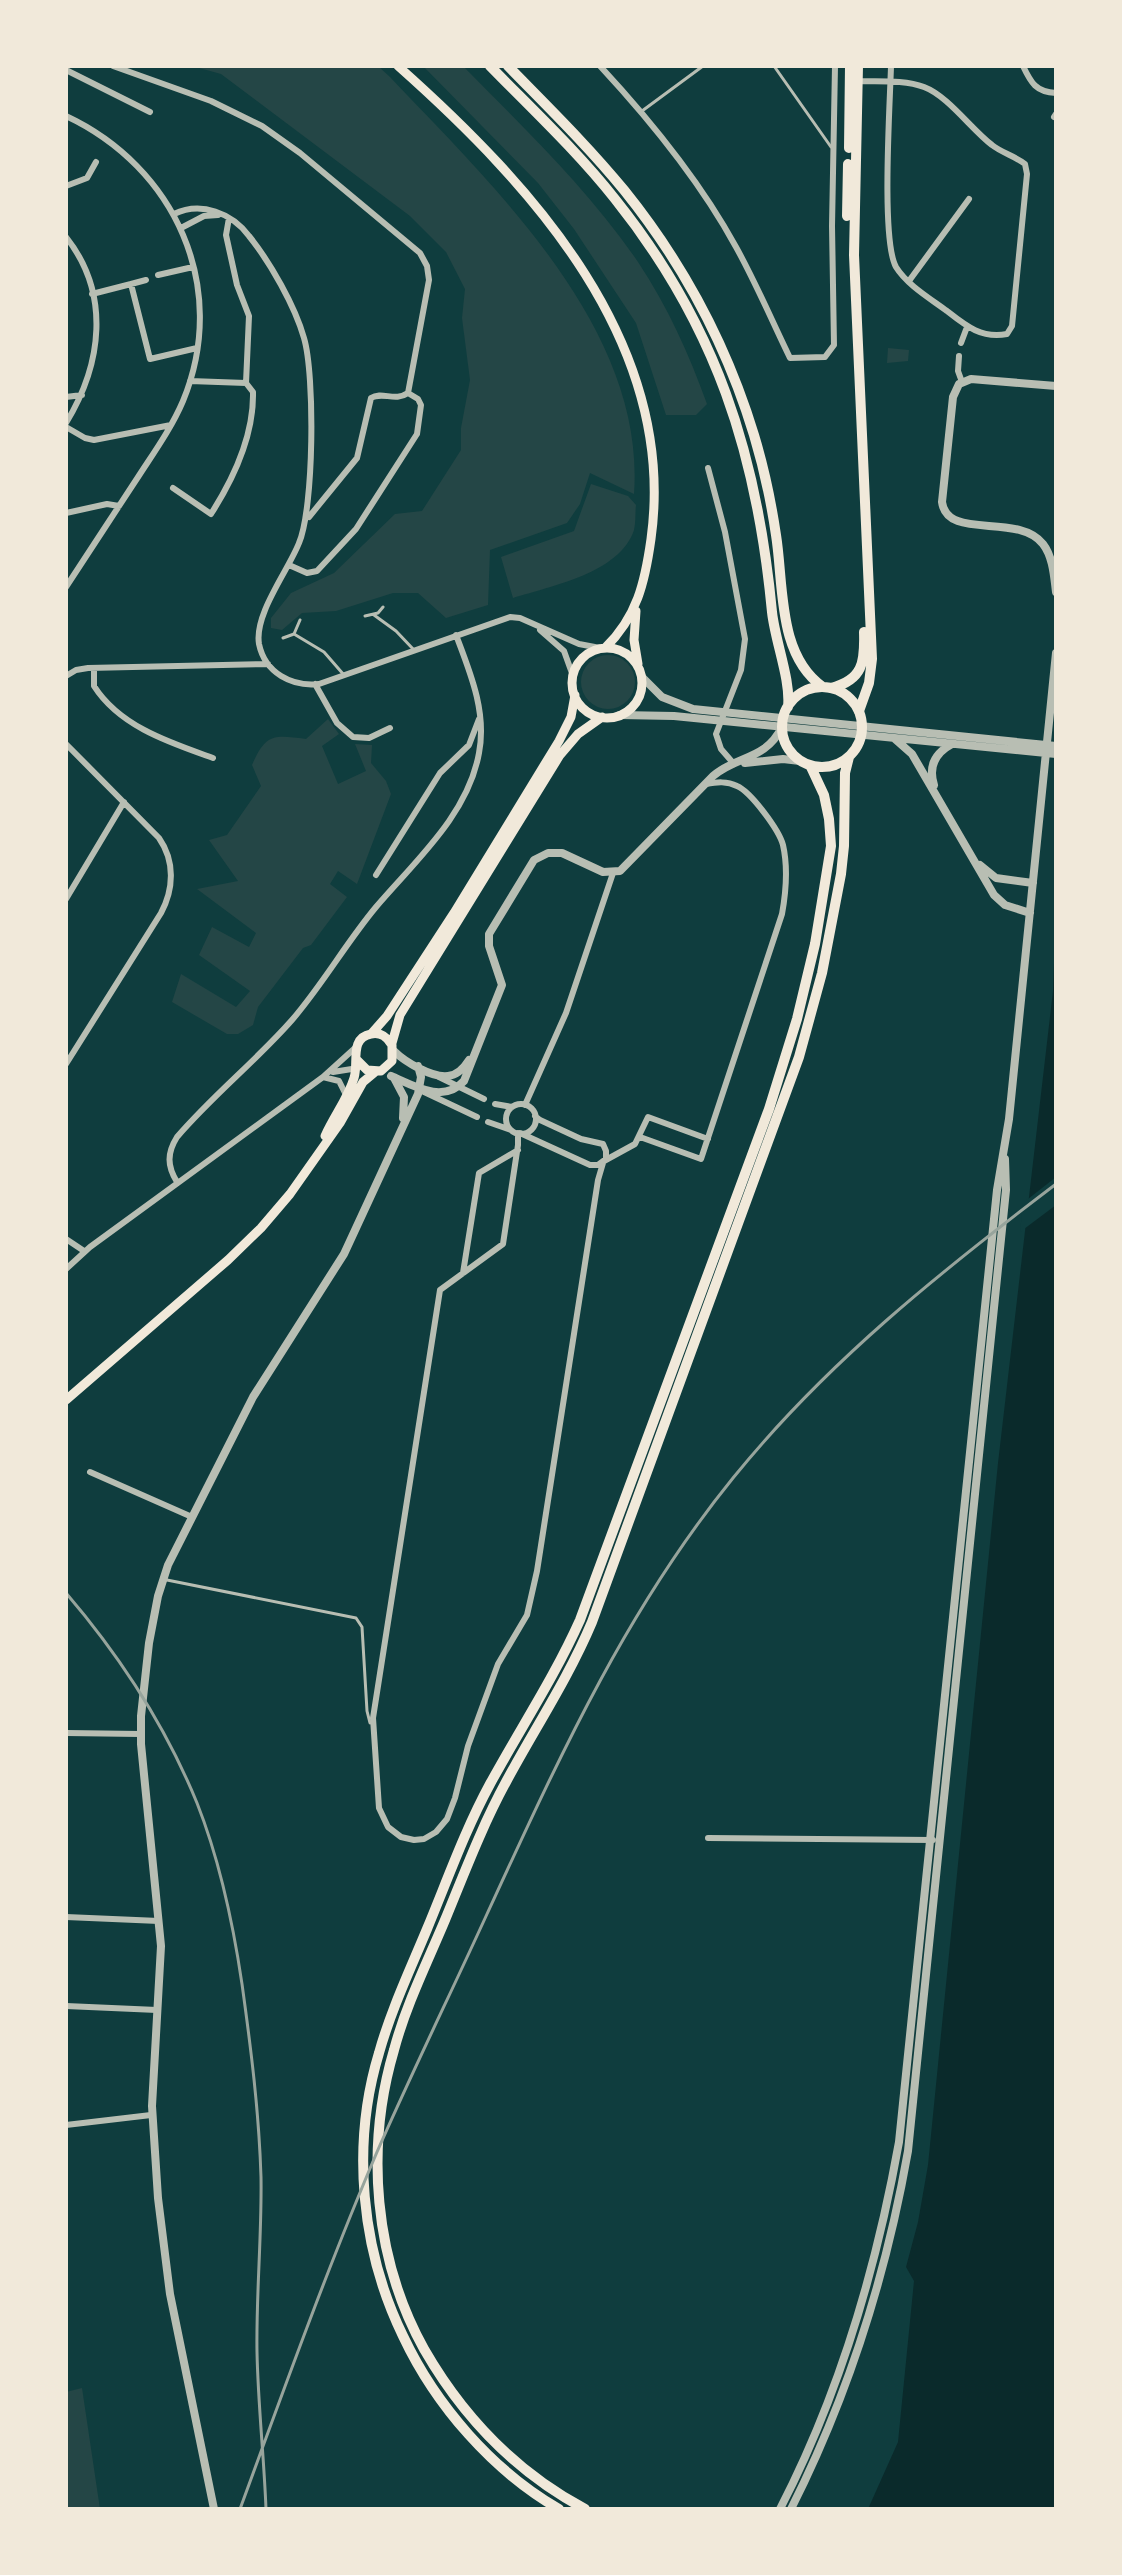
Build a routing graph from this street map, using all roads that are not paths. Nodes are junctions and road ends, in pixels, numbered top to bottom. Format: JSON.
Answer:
{"nodes":[{"id":1,"x":113,"y":66,"type":"edge"},
{"id":2,"x":398,"y":66,"type":"edge"},
{"id":3,"x":490,"y":66,"type":"edge"},
{"id":4,"x":508,"y":66,"type":"edge"},
{"id":5,"x":600,"y":66,"type":"edge"},
{"id":6,"x":703,"y":66,"type":"edge"},
{"id":7,"x":774,"y":66,"type":"edge"},
{"id":8,"x":835,"y":66,"type":"edge"},
{"id":9,"x":850,"y":66,"type":"edge"},
{"id":10,"x":858,"y":66,"type":"edge"},
{"id":11,"x":891,"y":66,"type":"edge"},
{"id":12,"x":1023,"y":66,"type":"edge"},
{"id":13,"x":66,"y":70,"type":"edge"},
{"id":14,"x":853,"y":81,"type":"junction"},
{"id":15,"x":891,"y":83,"type":"junction"},
{"id":16,"x":1056,"y":93,"type":"edge"},
{"id":17,"x":150,"y":112,"type":"dead end"},
{"id":18,"x":641,"y":112,"type":"junction"},
{"id":19,"x":66,"y":116,"type":"edge"},
{"id":20,"x":833,"y":150,"type":"junction"},
{"id":21,"x":96,"y":162,"type":"dead end"},
{"id":22,"x":66,"y":186,"type":"edge"},
{"id":23,"x":969,"y":199,"type":"dead end"},
{"id":24,"x":174,"y":214,"type":"junction"},
{"id":25,"x":229,"y":218,"type":"junction"},
{"id":26,"x":181,"y":228,"type":"junction"},
{"id":27,"x":66,"y":237,"type":"edge"},
{"id":28,"x":193,"y":267,"type":"junction"},
{"id":29,"x":158,"y":275,"type":"dead end"},
{"id":30,"x":146,"y":280,"type":"dead end"},
{"id":31,"x":909,"y":281,"type":"junction"},
{"id":32,"x":131,"y":284,"type":"junction"},
{"id":33,"x":92,"y":294,"type":"junction"},
{"id":34,"x":967,"y":327,"type":"junction"},
{"id":35,"x":961,"y":343,"type":"dead end"},
{"id":36,"x":197,"y":348,"type":"junction"},
{"id":37,"x":959,"y":356,"type":"dead end"},
{"id":38,"x":190,"y":381,"type":"junction"},
{"id":39,"x":962,"y":382,"type":"junction"},
{"id":40,"x":246,"y":383,"type":"junction"},
{"id":41,"x":1056,"y":386,"type":"edge"},
{"id":42,"x":408,"y":393,"type":"junction"},
{"id":43,"x":82,"y":395,"type":"junction"},
{"id":44,"x":66,"y":397,"type":"edge"},
{"id":45,"x":66,"y":425,"type":"edge"},
{"id":46,"x":171,"y":425,"type":"junction"},
{"id":47,"x":708,"y":468,"type":"dead end"},
{"id":48,"x":173,"y":488,"type":"dead end"},
{"id":49,"x":119,"y":506,"type":"junction"},
{"id":50,"x":66,"y":513,"type":"edge"},
{"id":51,"x":307,"y":519,"type":"junction"},
{"id":52,"x":289,"y":565,"type":"junction"},
{"id":53,"x":66,"y":587,"type":"edge"},
{"id":54,"x":1056,"y":592,"type":"edge"},
{"id":55,"x":639,"y":596,"type":"junction"},
{"id":56,"x":383,"y":607,"type":"dead end"},
{"id":57,"x":374,"y":615,"type":"junction"},
{"id":58,"x":365,"y":616,"type":"dead end"},
{"id":59,"x":300,"y":620,"type":"dead end"},
{"id":60,"x":530,"y":623,"type":"junction"},
{"id":61,"x":294,"y":634,"type":"junction"},
{"id":62,"x":456,"y":635,"type":"junction"},
{"id":63,"x":283,"y":638,"type":"dead end"},
{"id":64,"x":602,"y":648,"type":"junction"},
{"id":65,"x":414,"y":650,"type":"junction"},
{"id":66,"x":1056,"y":653,"type":"edge"},
{"id":67,"x":268,"y":664,"type":"junction"},
{"id":68,"x":638,"y":666,"type":"junction"},
{"id":69,"x":94,"y":668,"type":"junction"},
{"id":70,"x":344,"y":675,"type":"junction"},
{"id":71,"x":66,"y":676,"type":"edge"},
{"id":72,"x":573,"y":676,"type":"junction"},
{"id":73,"x":642,"y":677,"type":"junction"},
{"id":74,"x":315,"y":684,"type":"junction"},
{"id":75,"x":827,"y":688,"type":"junction"},
{"id":76,"x":575,"y":695,"type":"junction"},
{"id":77,"x":788,"y":707,"type":"junction"},
{"id":78,"x":859,"y":711,"type":"junction"},
{"id":79,"x":692,"y":713,"type":"junction"},
{"id":80,"x":620,"y":715,"type":"junction"},
{"id":81,"x":480,"y":716,"type":"junction"},
{"id":82,"x":602,"y":717,"type":"junction"},
{"id":83,"x":782,"y":727,"type":"junction"},
{"id":84,"x":390,"y":728,"type":"dead end"},
{"id":85,"x":890,"y":737,"type":"junction"},
{"id":86,"x":66,"y":744,"type":"edge"},
{"id":87,"x":954,"y":744,"type":"junction"},
{"id":88,"x":1056,"y":746,"type":"edge"},
{"id":89,"x":1056,"y":754,"type":"edge"},
{"id":90,"x":849,"y":757,"type":"junction"},
{"id":91,"x":213,"y":758,"type":"dead end"},
{"id":92,"x":805,"y":763,"type":"junction"},
{"id":93,"x":735,"y":764,"type":"junction"},
{"id":94,"x":706,"y":784,"type":"junction"},
{"id":95,"x":936,"y":793,"type":"junction"},
{"id":96,"x":124,"y":802,"type":"junction"},
{"id":97,"x":974,"y":858,"type":"junction"},
{"id":98,"x":613,"y":873,"type":"junction"},
{"id":99,"x":376,"y":875,"type":"dead end"},
{"id":100,"x":1033,"y":883,"type":"junction"},
{"id":101,"x":66,"y":899,"type":"edge"},
{"id":102,"x":1030,"y":913,"type":"junction"},
{"id":103,"x":372,"y":1033,"type":"junction"},
{"id":104,"x":357,"y":1044,"type":"junction"},
{"id":105,"x":478,"y":1046,"type":"junction"},
{"id":106,"x":393,"y":1047,"type":"junction"},
{"id":107,"x":66,"y":1064,"type":"edge"},
{"id":108,"x":418,"y":1066,"type":"junction"},
{"id":109,"x":366,"y":1068,"type":"junction"},
{"id":110,"x":432,"y":1073,"type":"junction"},
{"id":111,"x":391,"y":1076,"type":"junction"},
{"id":112,"x":323,"y":1077,"type":"junction"},
{"id":113,"x":458,"y":1087,"type":"junction"},
{"id":114,"x":419,"y":1089,"type":"junction"},
{"id":115,"x":346,"y":1095,"type":"junction"},
{"id":116,"x":484,"y":1099,"type":"dead end"},
{"id":117,"x":495,"y":1104,"type":"dead end"},
{"id":118,"x":525,"y":1105,"type":"junction"},
{"id":119,"x":512,"y":1107,"type":"junction"},
{"id":120,"x":535,"y":1116,"type":"junction"},
{"id":121,"x":477,"y":1117,"type":"dead end"},
{"id":122,"x":488,"y":1122,"type":"dead end"},
{"id":123,"x":401,"y":1127,"type":"junction"},
{"id":124,"x":517,"y":1132,"type":"junction"},
{"id":125,"x":640,"y":1137,"type":"junction"},
{"id":126,"x":708,"y":1139,"type":"junction"},
{"id":127,"x":518,"y":1150,"type":"junction"},
{"id":128,"x":315,"y":1157,"type":"junction"},
{"id":129,"x":604,"y":1162,"type":"junction"},
{"id":130,"x":177,"y":1182,"type":"junction"},
{"id":131,"x":66,"y":1239,"type":"edge"},
{"id":132,"x":84,"y":1251,"type":"junction"},
{"id":133,"x":66,"y":1269,"type":"edge"},
{"id":134,"x":463,"y":1273,"type":"junction"},
{"id":135,"x":66,"y":1400,"type":"edge"},
{"id":136,"x":90,"y":1472,"type":"dead end"},
{"id":137,"x":192,"y":1517,"type":"junction"},
{"id":138,"x":163,"y":1579,"type":"junction"},
{"id":139,"x":374,"y":1731,"type":"junction"},
{"id":140,"x":66,"y":1733,"type":"edge"},
{"id":141,"x":140,"y":1734,"type":"junction"},
{"id":142,"x":708,"y":1838,"type":"dead end"},
{"id":143,"x":936,"y":1840,"type":"junction"},
{"id":144,"x":66,"y":1917,"type":"edge"},
{"id":145,"x":159,"y":1921,"type":"junction"},
{"id":146,"x":66,"y":2006,"type":"edge"},
{"id":147,"x":157,"y":2010,"type":"junction"},
{"id":148,"x":151,"y":2115,"type":"junction"},
{"id":149,"x":66,"y":2125,"type":"edge"},
{"id":150,"x":214,"y":2509,"type":"edge"},
{"id":151,"x":559,"y":2509,"type":"edge"},
{"id":152,"x":585,"y":2509,"type":"edge"},
{"id":153,"x":780,"y":2509,"type":"edge"},
{"id":154,"x":791,"y":2509,"type":"edge"}],
"edges":[{"from":1,"to":42,"type":"street"},
{"from":2,"to":55,"type":"main road"},
{"from":3,"to":77,"type":"main road"},
{"from":4,"to":75,"type":"main road"},
{"from":5,"to":18,"type":"street"},
{"from":6,"to":18,"type":"lane"},
{"from":7,"to":20,"type":"lane"},
{"from":8,"to":20,"type":"street"},
{"from":9,"to":14,"type":"main road"},
{"from":10,"to":14,"type":"main road"},
{"from":11,"to":15,"type":"street"},
{"from":12,"to":16,"type":"street"},
{"from":13,"to":17,"type":"street"},
{"from":14,"to":15,"type":"street"},
{"from":14,"to":75,"type":"main road"},
{"from":14,"to":78,"type":"main road"},
{"from":15,"to":31,"type":"street"},
{"from":15,"to":34,"type":"street"},
{"from":18,"to":20,"type":"street"},
{"from":19,"to":24,"type":"street"},
{"from":21,"to":22,"type":"street"},
{"from":23,"to":31,"type":"street"},
{"from":24,"to":25,"type":"street"},
{"from":24,"to":26,"type":"street"},
{"from":25,"to":26,"type":"street"},
{"from":25,"to":40,"type":"street"},
{"from":25,"to":51,"type":"street"},
{"from":26,"to":28,"type":"street"},
{"from":27,"to":33,"type":"street"},
{"from":28,"to":29,"type":"street"},
{"from":28,"to":36,"type":"street"},
{"from":30,"to":32,"type":"street"},
{"from":31,"to":34,"type":"street"},
{"from":32,"to":33,"type":"street"},
{"from":32,"to":36,"type":"street"},
{"from":33,"to":43,"type":"street"},
{"from":34,"to":35,"type":"street"},
{"from":36,"to":38,"type":"street"},
{"from":37,"to":39,"type":"street"},
{"from":38,"to":40,"type":"street"},
{"from":38,"to":46,"type":"street"},
{"from":39,"to":41,"type":"street"},
{"from":39,"to":54,"type":"street"},
{"from":40,"to":48,"type":"street"},
{"from":42,"to":51,"type":"street"},
{"from":42,"to":52,"type":"street"},
{"from":43,"to":44,"type":"street"},
{"from":43,"to":45,"type":"street"},
{"from":45,"to":46,"type":"street"},
{"from":46,"to":49,"type":"street"},
{"from":47,"to":93,"type":"street"},
{"from":49,"to":50,"type":"street"},
{"from":49,"to":53,"type":"street"},
{"from":51,"to":52,"type":"street"},
{"from":52,"to":67,"type":"street"},
{"from":55,"to":64,"type":"main road"},
{"from":55,"to":68,"type":"main road"},
{"from":56,"to":57,"type":"lane"},
{"from":57,"to":58,"type":"lane"},
{"from":57,"to":65,"type":"lane"},
{"from":59,"to":61,"type":"lane"},
{"from":60,"to":62,"type":"street"},
{"from":60,"to":64,"type":"street"},
{"from":60,"to":72,"type":"street"},
{"from":61,"to":63,"type":"lane"},
{"from":61,"to":70,"type":"lane"},
{"from":62,"to":65,"type":"street"},
{"from":62,"to":81,"type":"street"},
{"from":64,"to":68,"type":"main road"},
{"from":64,"to":72,"type":"main road"},
{"from":65,"to":70,"type":"street"},
{"from":66,"to":100,"type":"street"},
{"from":67,"to":69,"type":"street"},
{"from":67,"to":74,"type":"street"},
{"from":68,"to":73,"type":"main road"},
{"from":69,"to":71,"type":"street"},
{"from":69,"to":91,"type":"street"},
{"from":70,"to":74,"type":"street"},
{"from":72,"to":76,"type":"main road"},
{"from":73,"to":79,"type":"street"},
{"from":73,"to":80,"type":"main road"},
{"from":74,"to":84,"type":"street"},
{"from":75,"to":77,"type":"main road"},
{"from":75,"to":78,"type":"main road"},
{"from":76,"to":82,"type":"main road"},
{"from":76,"to":103,"type":"main road"},
{"from":77,"to":83,"type":"main road"},
{"from":78,"to":90,"type":"main road"},
{"from":79,"to":80,"type":"street"},
{"from":79,"to":85,"type":"street"},
{"from":79,"to":88,"type":"street"},
{"from":80,"to":82,"type":"main road"},
{"from":81,"to":99,"type":"street"},
{"from":81,"to":130,"type":"street"},
{"from":82,"to":106,"type":"main road"},
{"from":83,"to":92,"type":"main road"},
{"from":83,"to":93,"type":"street"},
{"from":85,"to":87,"type":"street"},
{"from":85,"to":95,"type":"street"},
{"from":86,"to":96,"type":"street"},
{"from":87,"to":89,"type":"street"},
{"from":87,"to":95,"type":"street"},
{"from":90,"to":92,"type":"main road"},
{"from":90,"to":152,"type":"main road"},
{"from":92,"to":93,"type":"street"},
{"from":92,"to":151,"type":"main road"},
{"from":93,"to":94,"type":"street"},
{"from":94,"to":98,"type":"street"},
{"from":94,"to":126,"type":"street"},
{"from":95,"to":97,"type":"street"},
{"from":96,"to":101,"type":"street"},
{"from":96,"to":107,"type":"street"},
{"from":97,"to":100,"type":"street"},
{"from":97,"to":102,"type":"street"},
{"from":98,"to":105,"type":"street"},
{"from":98,"to":118,"type":"street"},
{"from":100,"to":102,"type":"street"},
{"from":102,"to":143,"type":"street"},
{"from":103,"to":104,"type":"main road"},
{"from":103,"to":106,"type":"main road"},
{"from":104,"to":109,"type":"main road"},
{"from":104,"to":112,"type":"street"},
{"from":105,"to":110,"type":"street"},
{"from":105,"to":113,"type":"street"},
{"from":106,"to":108,"type":"street"},
{"from":106,"to":109,"type":"main road"},
{"from":108,"to":110,"type":"street"},
{"from":108,"to":114,"type":"street"},
{"from":109,"to":111,"type":"street"},
{"from":109,"to":112,"type":"street"},
{"from":109,"to":115,"type":"main road"},
{"from":109,"to":128,"type":"main road"},
{"from":110,"to":113,"type":"street"},
{"from":111,"to":114,"type":"street"},
{"from":111,"to":123,"type":"street"},
{"from":112,"to":115,"type":"street"},
{"from":112,"to":130,"type":"street"},
{"from":113,"to":114,"type":"street"},
{"from":113,"to":116,"type":"street"},
{"from":114,"to":121,"type":"street"},
{"from":114,"to":123,"type":"street"},
{"from":115,"to":128,"type":"main road"},
{"from":117,"to":119,"type":"street"},
{"from":118,"to":119,"type":"street"},
{"from":118,"to":120,"type":"street"},
{"from":119,"to":124,"type":"street"},
{"from":120,"to":124,"type":"street"},
{"from":120,"to":129,"type":"street"},
{"from":122,"to":124,"type":"street"},
{"from":123,"to":137,"type":"street"},
{"from":124,"to":127,"type":"street"},
{"from":124,"to":129,"type":"street"},
{"from":125,"to":126,"type":"street"},
{"from":125,"to":126,"type":"street"},
{"from":125,"to":129,"type":"street"},
{"from":127,"to":134,"type":"street"},
{"from":127,"to":134,"type":"street"},
{"from":128,"to":135,"type":"main road"},
{"from":129,"to":139,"type":"street"},
{"from":130,"to":132,"type":"street"},
{"from":131,"to":132,"type":"street"},
{"from":132,"to":133,"type":"street"},
{"from":134,"to":139,"type":"street"},
{"from":136,"to":137,"type":"street"},
{"from":137,"to":138,"type":"street"},
{"from":138,"to":139,"type":"lane"},
{"from":138,"to":141,"type":"street"},
{"from":140,"to":141,"type":"street"},
{"from":141,"to":145,"type":"street"},
{"from":142,"to":143,"type":"street"},
{"from":143,"to":153,"type":"street"},
{"from":143,"to":154,"type":"street"},
{"from":144,"to":145,"type":"street"},
{"from":145,"to":147,"type":"street"},
{"from":146,"to":147,"type":"street"},
{"from":147,"to":148,"type":"street"},
{"from":148,"to":149,"type":"street"},
{"from":148,"to":150,"type":"street"}]}
